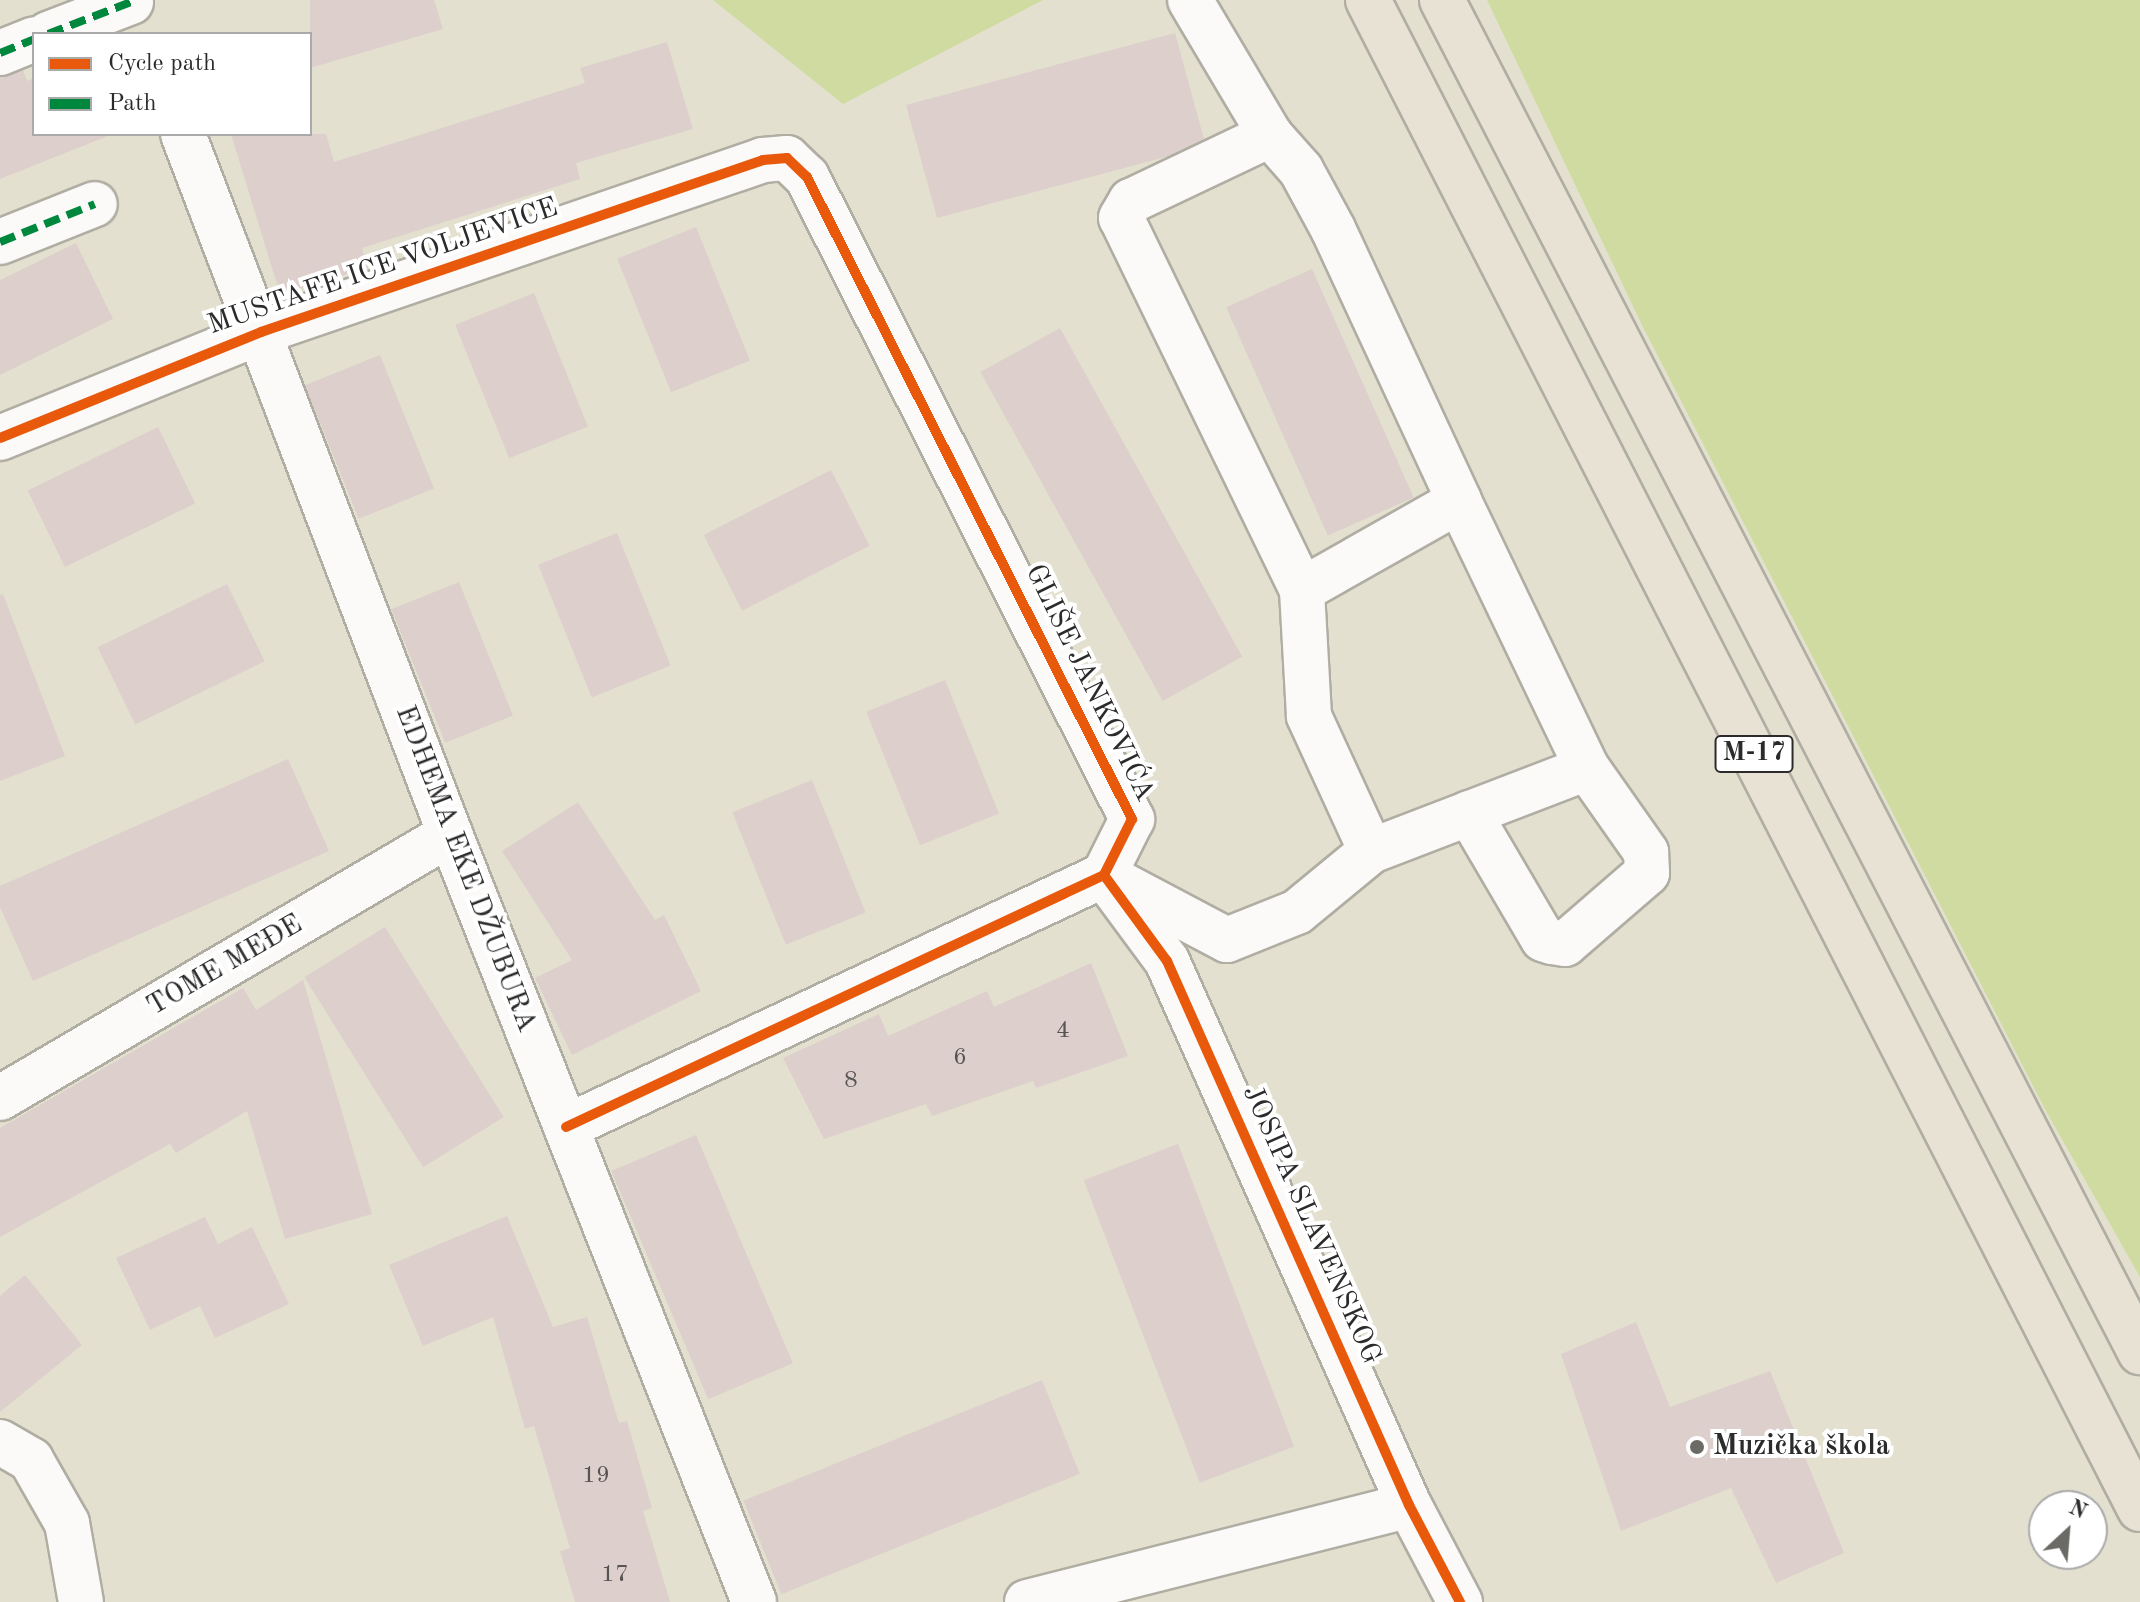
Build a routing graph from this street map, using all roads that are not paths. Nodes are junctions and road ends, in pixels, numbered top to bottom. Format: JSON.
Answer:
{"nodes":[{"id":1,"x":1190,"y":0,"type":"edge"},
{"id":2,"x":1368,"y":0,"type":"edge"},
{"id":3,"x":1442,"y":0,"type":"edge"},
{"id":4,"x":135,"y":12,"type":"edge"},
{"id":5,"x":56,"y":32,"type":"edge"},
{"id":6,"x":32,"y":40,"type":"edge"},
{"id":7,"x":0,"y":53,"type":"edge"},
{"id":8,"x":1270,"y":135,"type":"junction"},
{"id":9,"x":184,"y":136,"type":"edge"},
{"id":10,"x":787,"y":158,"type":"joint"},
{"id":11,"x":95,"y":204,"type":"dead end"},
{"id":12,"x":0,"y":242,"type":"edge"},
{"id":13,"x":261,"y":332,"type":"junction"},
{"id":14,"x":0,"y":438,"type":"edge"},
{"id":15,"x":1459,"y":501,"type":"junction"},
{"id":16,"x":1302,"y":590,"type":"junction"},
{"id":17,"x":1587,"y":768,"type":"junction"},
{"id":18,"x":1469,"y":813,"type":"junction"},
{"id":19,"x":450,"y":834,"type":"junction"},
{"id":20,"x":1371,"y":851,"type":"junction"},
{"id":21,"x":1104,"y":875,"type":"junction"},
{"id":22,"x":0,"y":1098,"type":"edge"},
{"id":23,"x":566,"y":1127,"type":"junction"},
{"id":24,"x":2140,"y":1352,"type":"edge"},
{"id":25,"x":0,"y":1442,"type":"edge"},
{"id":26,"x":1409,"y":1505,"type":"junction"},
{"id":27,"x":2140,"y":1509,"type":"edge"},
{"id":28,"x":81,"y":1602,"type":"edge"},
{"id":29,"x":754,"y":1602,"type":"edge"},
{"id":30,"x":1027,"y":1602,"type":"edge"},
{"id":31,"x":1460,"y":1602,"type":"edge"}],
"edges":[{"from":1,"to":8,"type":"street"},
{"from":2,"to":27,"type":"highway","number":"M-17"},
{"from":3,"to":24,"type":"highway","number":"M-17"},
{"from":4,"to":5,"type":"street"},
{"from":6,"to":7,"type":"street"},
{"from":8,"to":15,"type":"street"},
{"from":8,"to":16,"type":"street"},
{"from":9,"to":13,"type":"street","name":"EDHEMA EKE DŽUBURA"},
{"from":10,"to":13,"type":"street","name":"MUSTAFE ICE VOLJEVICE"},
{"from":10,"to":21,"type":"street","name":"GLIŠE JANKOVIĆA"},
{"from":11,"to":12,"type":"street"},
{"from":13,"to":14,"type":"street","name":"MUSTAFE ICE VOLJEVICE"},
{"from":13,"to":19,"type":"street","name":"EDHEMA EKE DŽUBURA"},
{"from":15,"to":16,"type":"street"},
{"from":15,"to":17,"type":"street"},
{"from":16,"to":20,"type":"street"},
{"from":17,"to":18,"type":"street"},
{"from":17,"to":18,"type":"street"},
{"from":18,"to":20,"type":"street"},
{"from":19,"to":22,"type":"street","name":"TOME MEĐE"},
{"from":19,"to":23,"type":"street","name":"EDHEMA EKE DŽUBURA"},
{"from":20,"to":21,"type":"street"},
{"from":21,"to":23,"type":"street"},
{"from":21,"to":26,"type":"street","name":"JOSIPA SLAVENSKOG"},
{"from":23,"to":29,"type":"street","name":"EDHEMA EKE DŽUBURA"},
{"from":25,"to":28,"type":"street"},
{"from":26,"to":30,"type":"street"},
{"from":26,"to":31,"type":"street","name":"JOSIPA SLAVENSKOG"}]}
